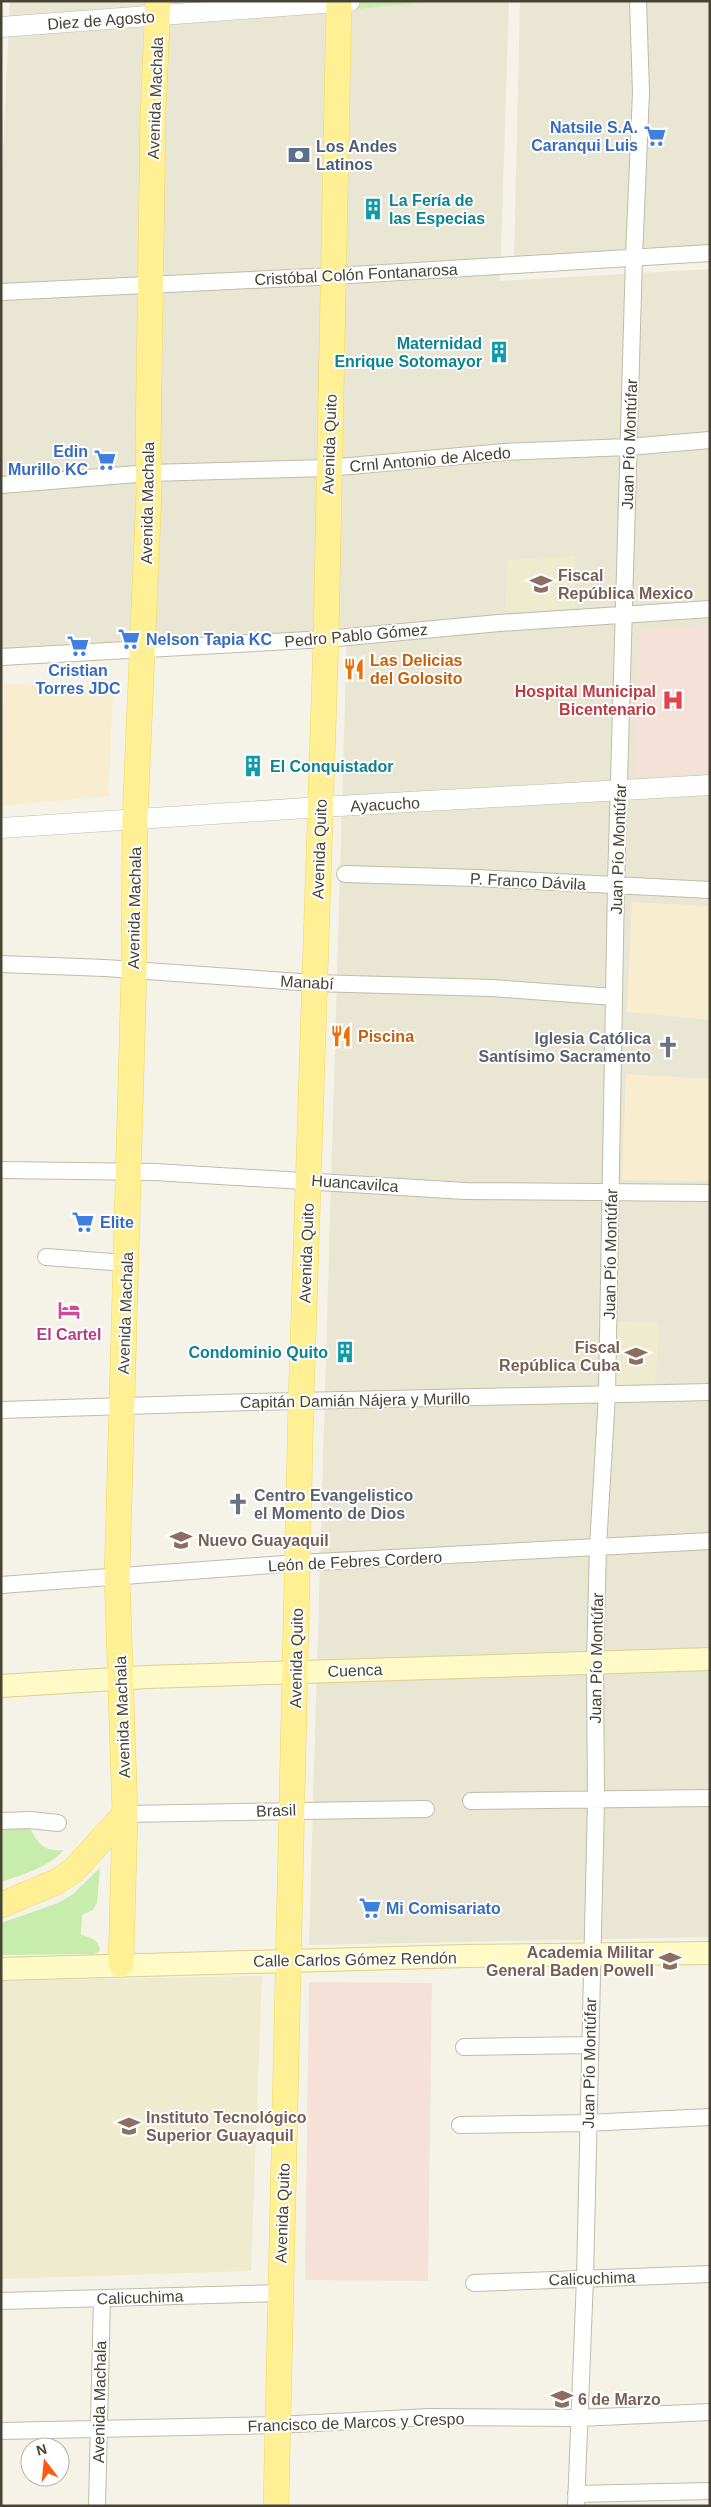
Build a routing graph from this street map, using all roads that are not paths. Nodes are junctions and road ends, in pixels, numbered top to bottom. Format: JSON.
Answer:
{"nodes":[{"id":1,"x":638,"y":1,"type":"edge"},
{"id":2,"x":343,"y":2,"type":"edge"},
{"id":3,"x":158,"y":8,"type":"edge"},
{"id":4,"x":1,"y":27,"type":"edge"},
{"id":5,"x":710,"y":253,"type":"edge"},
{"id":6,"x":634,"y":257,"type":"junction"},
{"id":7,"x":335,"y":276,"type":"junction"},
{"id":8,"x":152,"y":285,"type":"junction"},
{"id":9,"x":1,"y":292,"type":"edge"},
{"id":10,"x":710,"y":440,"type":"edge"},
{"id":11,"x":628,"y":447,"type":"junction"},
{"id":12,"x":328,"y":468,"type":"junction"},
{"id":13,"x":148,"y":473,"type":"junction"},
{"id":14,"x":1,"y":485,"type":"edge"},
{"id":15,"x":710,"y":609,"type":"edge"},
{"id":16,"x":625,"y":614,"type":"junction"},
{"id":17,"x":326,"y":639,"type":"junction"},
{"id":18,"x":142,"y":648,"type":"junction"},
{"id":19,"x":1,"y":657,"type":"edge"},
{"id":20,"x":710,"y":785,"type":"edge"},
{"id":21,"x":619,"y":790,"type":"junction"},
{"id":22,"x":321,"y":807,"type":"junction"},
{"id":23,"x":135,"y":819,"type":"junction"},
{"id":24,"x":1,"y":828,"type":"edge"},
{"id":25,"x":345,"y":874,"type":"dead end"},
{"id":26,"x":616,"y":885,"type":"junction"},
{"id":27,"x":710,"y":890,"type":"edge"},
{"id":28,"x":1,"y":964,"type":"edge"},
{"id":29,"x":134,"y":971,"type":"junction"},
{"id":30,"x":314,"y":983,"type":"junction"},
{"id":31,"x":614,"y":997,"type":"junction"},
{"id":32,"x":1,"y":1170,"type":"edge"},
{"id":33,"x":129,"y":1172,"type":"junction"},
{"id":34,"x":308,"y":1180,"type":"junction"},
{"id":35,"x":612,"y":1191,"type":"junction"},
{"id":36,"x":710,"y":1194,"type":"edge"},
{"id":37,"x":46,"y":1257,"type":"dead end"},
{"id":38,"x":126,"y":1263,"type":"junction"},
{"id":39,"x":710,"y":1392,"type":"edge"},
{"id":40,"x":607,"y":1394,"type":"junction"},
{"id":41,"x":302,"y":1402,"type":"junction"},
{"id":42,"x":122,"y":1405,"type":"junction"},
{"id":43,"x":1,"y":1410,"type":"edge"},
{"id":44,"x":710,"y":1541,"type":"edge"},
{"id":45,"x":598,"y":1547,"type":"junction"},
{"id":46,"x":298,"y":1563,"type":"junction"},
{"id":47,"x":117,"y":1576,"type":"junction"},
{"id":48,"x":1,"y":1586,"type":"edge"},
{"id":49,"x":710,"y":1658,"type":"edge"},
{"id":50,"x":595,"y":1663,"type":"junction"},
{"id":51,"x":296,"y":1673,"type":"junction"},
{"id":52,"x":122,"y":1678,"type":"junction"},
{"id":53,"x":1,"y":1686,"type":"edge"},
{"id":54,"x":710,"y":1798,"type":"edge"},
{"id":55,"x":471,"y":1801,"type":"dead end"},
{"id":56,"x":596,"y":1801,"type":"junction"},
{"id":57,"x":426,"y":1809,"type":"dead end"},
{"id":58,"x":293,"y":1810,"type":"junction"},
{"id":59,"x":125,"y":1814,"type":"junction"},
{"id":60,"x":1,"y":1821,"type":"edge"},
{"id":61,"x":58,"y":1823,"type":"dead end"},
{"id":62,"x":1,"y":1905,"type":"edge"},
{"id":63,"x":710,"y":1953,"type":"edge"},
{"id":64,"x":591,"y":1955,"type":"junction"},
{"id":65,"x":289,"y":1960,"type":"junction"},
{"id":66,"x":121,"y":1964,"type":"junction"},
{"id":67,"x":1,"y":1969,"type":"edge"},
{"id":68,"x":589,"y":2045,"type":"junction"},
{"id":69,"x":464,"y":2047,"type":"dead end"},
{"id":70,"x":710,"y":2117,"type":"edge"},
{"id":71,"x":587,"y":2123,"type":"junction"},
{"id":72,"x":460,"y":2125,"type":"dead end"},
{"id":73,"x":710,"y":2274,"type":"edge"},
{"id":74,"x":585,"y":2278,"type":"junction"},
{"id":75,"x":474,"y":2283,"type":"dead end"},
{"id":76,"x":280,"y":2293,"type":"junction"},
{"id":77,"x":102,"y":2298,"type":"junction"},
{"id":78,"x":1,"y":2301,"type":"edge"},
{"id":79,"x":710,"y":2412,"type":"edge"},
{"id":80,"x":579,"y":2418,"type":"junction"},
{"id":81,"x":277,"y":2425,"type":"junction"},
{"id":82,"x":1,"y":2431,"type":"edge"},
{"id":83,"x":98,"y":2431,"type":"junction"},
{"id":84,"x":710,"y":2490,"type":"edge"},
{"id":85,"x":576,"y":2500,"type":"edge"},
{"id":86,"x":97,"y":2506,"type":"edge"},
{"id":87,"x":276,"y":2506,"type":"edge"}],
"edges":[{"from":1,"to":6,"type":"street","name":"Juan Pío Montúfar"},
{"from":2,"to":3,"type":"street","name":"Diez de Agosto"},
{"from":2,"to":7,"type":"main road","name":"Avenida Quito"},
{"from":3,"to":4,"type":"street","name":"Diez de Agosto"},
{"from":3,"to":8,"type":"main road","name":"Avenida Machala"},
{"from":5,"to":6,"type":"street","name":"Cristóbal Colón Fontanarosa"},
{"from":6,"to":7,"type":"street","name":"Cristóbal Colón Fontanarosa"},
{"from":6,"to":11,"type":"street","name":"Juan Pío Montúfar"},
{"from":7,"to":8,"type":"street","name":"Cristóbal Colón Fontanarosa"},
{"from":7,"to":12,"type":"main road","name":"Avenida Quito"},
{"from":8,"to":9,"type":"street","name":"Cristóbal Colón Fontanarosa"},
{"from":8,"to":13,"type":"main road","name":"Avenida Machala"},
{"from":10,"to":11,"type":"street","name":"Crnl Antonio de Alcedo"},
{"from":11,"to":12,"type":"street","name":"Crnl Antonio de Alcedo"},
{"from":11,"to":16,"type":"street","name":"Juan Pío Montúfar"},
{"from":12,"to":13,"type":"street","name":"Crnl Antonio de Alcedo"},
{"from":12,"to":17,"type":"main road","name":"Avenida Quito"},
{"from":13,"to":14,"type":"street","name":"Crnl Antonio de Alcedo"},
{"from":13,"to":18,"type":"main road","name":"Avenida Machala"},
{"from":15,"to":16,"type":"street","name":"Pedro Pablo Gómez"},
{"from":16,"to":17,"type":"street","name":"Pedro Pablo Gómez"},
{"from":16,"to":21,"type":"street","name":"Juan Pío Montúfar"},
{"from":17,"to":18,"type":"street","name":"Pedro Pablo Gómez"},
{"from":17,"to":22,"type":"main road","name":"Avenida Quito"},
{"from":18,"to":19,"type":"street","name":"Pedro Pablo Gómez"},
{"from":18,"to":23,"type":"main road","name":"Avenida Machala"},
{"from":20,"to":21,"type":"street","name":"Ayacucho"},
{"from":21,"to":22,"type":"street","name":"Ayacucho"},
{"from":21,"to":26,"type":"street","name":"Juan Pío Montúfar"},
{"from":22,"to":23,"type":"street","name":"Ayacucho"},
{"from":22,"to":30,"type":"main road","name":"Avenida Quito"},
{"from":23,"to":24,"type":"street","name":"Ayacucho"},
{"from":23,"to":29,"type":"main road","name":"Avenida Machala"},
{"from":25,"to":26,"type":"street","name":"P. Franco Dávila"},
{"from":26,"to":27,"type":"street","name":"P. Franco Dávila"},
{"from":26,"to":31,"type":"street","name":"Juan Pío Montúfar"},
{"from":28,"to":29,"type":"street","name":"Manabí"},
{"from":29,"to":30,"type":"street","name":"Manabí"},
{"from":29,"to":33,"type":"main road","name":"Avenida Machala"},
{"from":30,"to":31,"type":"street","name":"Manabí"},
{"from":30,"to":34,"type":"main road","name":"Avenida Quito"},
{"from":31,"to":35,"type":"street","name":"Juan Pío Montúfar"},
{"from":32,"to":33,"type":"street","name":"Huancavilca"},
{"from":33,"to":34,"type":"street","name":"Huancavilca"},
{"from":33,"to":38,"type":"main road","name":"Avenida Machala"},
{"from":34,"to":35,"type":"street","name":"Huancavilca"},
{"from":34,"to":41,"type":"main road","name":"Avenida Quito"},
{"from":35,"to":36,"type":"street","name":"Huancavilca"},
{"from":35,"to":40,"type":"street","name":"Juan Pío Montúfar"},
{"from":37,"to":38,"type":"street"},
{"from":38,"to":42,"type":"main road","name":"Avenida Machala"},
{"from":39,"to":40,"type":"street","name":"Capitán Damián Nájera y Murillo"},
{"from":40,"to":41,"type":"street","name":"Capitán Damián Nájera y Murillo"},
{"from":40,"to":45,"type":"street","name":"Juan Pío Montúfar"},
{"from":41,"to":42,"type":"street","name":"Capitán Damián Nájera y Murillo"},
{"from":41,"to":46,"type":"main road","name":"Avenida Quito"},
{"from":42,"to":43,"type":"street","name":"Capitán Damián Nájera y Murillo"},
{"from":42,"to":47,"type":"main road","name":"Avenida Machala"},
{"from":44,"to":45,"type":"street","name":"León de Febres Cordero"},
{"from":45,"to":46,"type":"street","name":"León de Febres Cordero"},
{"from":45,"to":50,"type":"street","name":"Juan Pío Montúfar"},
{"from":46,"to":47,"type":"street","name":"León de Febres Cordero"},
{"from":46,"to":51,"type":"main road","name":"Avenida Quito"},
{"from":47,"to":48,"type":"street","name":"León de Febres Cordero"},
{"from":47,"to":52,"type":"main road","name":"Avenida Machala"},
{"from":49,"to":50,"type":"main road","name":"Cuenca"},
{"from":50,"to":51,"type":"main road","name":"Cuenca"},
{"from":50,"to":56,"type":"street","name":"Juan Pío Montúfar"},
{"from":51,"to":52,"type":"main road","name":"Cuenca"},
{"from":51,"to":58,"type":"main road","name":"Avenida Quito"},
{"from":52,"to":53,"type":"main road","name":"Cuenca"},
{"from":52,"to":59,"type":"main road","name":"Avenida Machala"},
{"from":54,"to":56,"type":"street"},
{"from":55,"to":56,"type":"street"},
{"from":56,"to":64,"type":"street","name":"Juan Pío Montúfar"},
{"from":57,"to":58,"type":"street","name":"Brasil"},
{"from":58,"to":59,"type":"street","name":"Brasil"},
{"from":58,"to":65,"type":"main road","name":"Avenida Quito"},
{"from":59,"to":62,"type":"main road"},
{"from":59,"to":66,"type":"main road","name":"Avenida Machala"},
{"from":60,"to":61,"type":"street"},
{"from":63,"to":64,"type":"main road","name":"Calle Carlos Gómez Rendón"},
{"from":64,"to":65,"type":"main road","name":"Calle Carlos Gómez Rendón"},
{"from":64,"to":68,"type":"street","name":"Juan Pío Montúfar"},
{"from":65,"to":66,"type":"main road","name":"Calle Carlos Gómez Rendón"},
{"from":65,"to":76,"type":"main road","name":"Avenida Quito"},
{"from":66,"to":67,"type":"main road","name":"Calle Carlos Gómez Rendón"},
{"from":68,"to":69,"type":"street"},
{"from":68,"to":71,"type":"street","name":"Juan Pío Montúfar"},
{"from":70,"to":71,"type":"street"},
{"from":71,"to":72,"type":"street"},
{"from":71,"to":74,"type":"street","name":"Juan Pío Montúfar"},
{"from":73,"to":74,"type":"street","name":"Calicuchima"},
{"from":74,"to":75,"type":"street","name":"Calicuchima"},
{"from":74,"to":80,"type":"street","name":"Juan Pío Montúfar"},
{"from":76,"to":77,"type":"street","name":"Calicuchima"},
{"from":76,"to":81,"type":"main road","name":"Avenida Quito"},
{"from":77,"to":78,"type":"street","name":"Calicuchima"},
{"from":77,"to":83,"type":"street","name":"Avenida Machala"},
{"from":79,"to":80,"type":"street","name":"Francisco de Marcos y Crespo"},
{"from":80,"to":81,"type":"street","name":"Francisco de Marcos y Crespo"},
{"from":80,"to":85,"type":"street","name":"Juan Pío Montúfar"},
{"from":81,"to":83,"type":"street","name":"Francisco de Marcos y Crespo"},
{"from":81,"to":87,"type":"main road","name":"Avenida Quito"},
{"from":82,"to":83,"type":"street","name":"Francisco de Marcos y Crespo"},
{"from":83,"to":86,"type":"street","name":"Avenida Machala"},
{"from":84,"to":85,"type":"street"}]}
